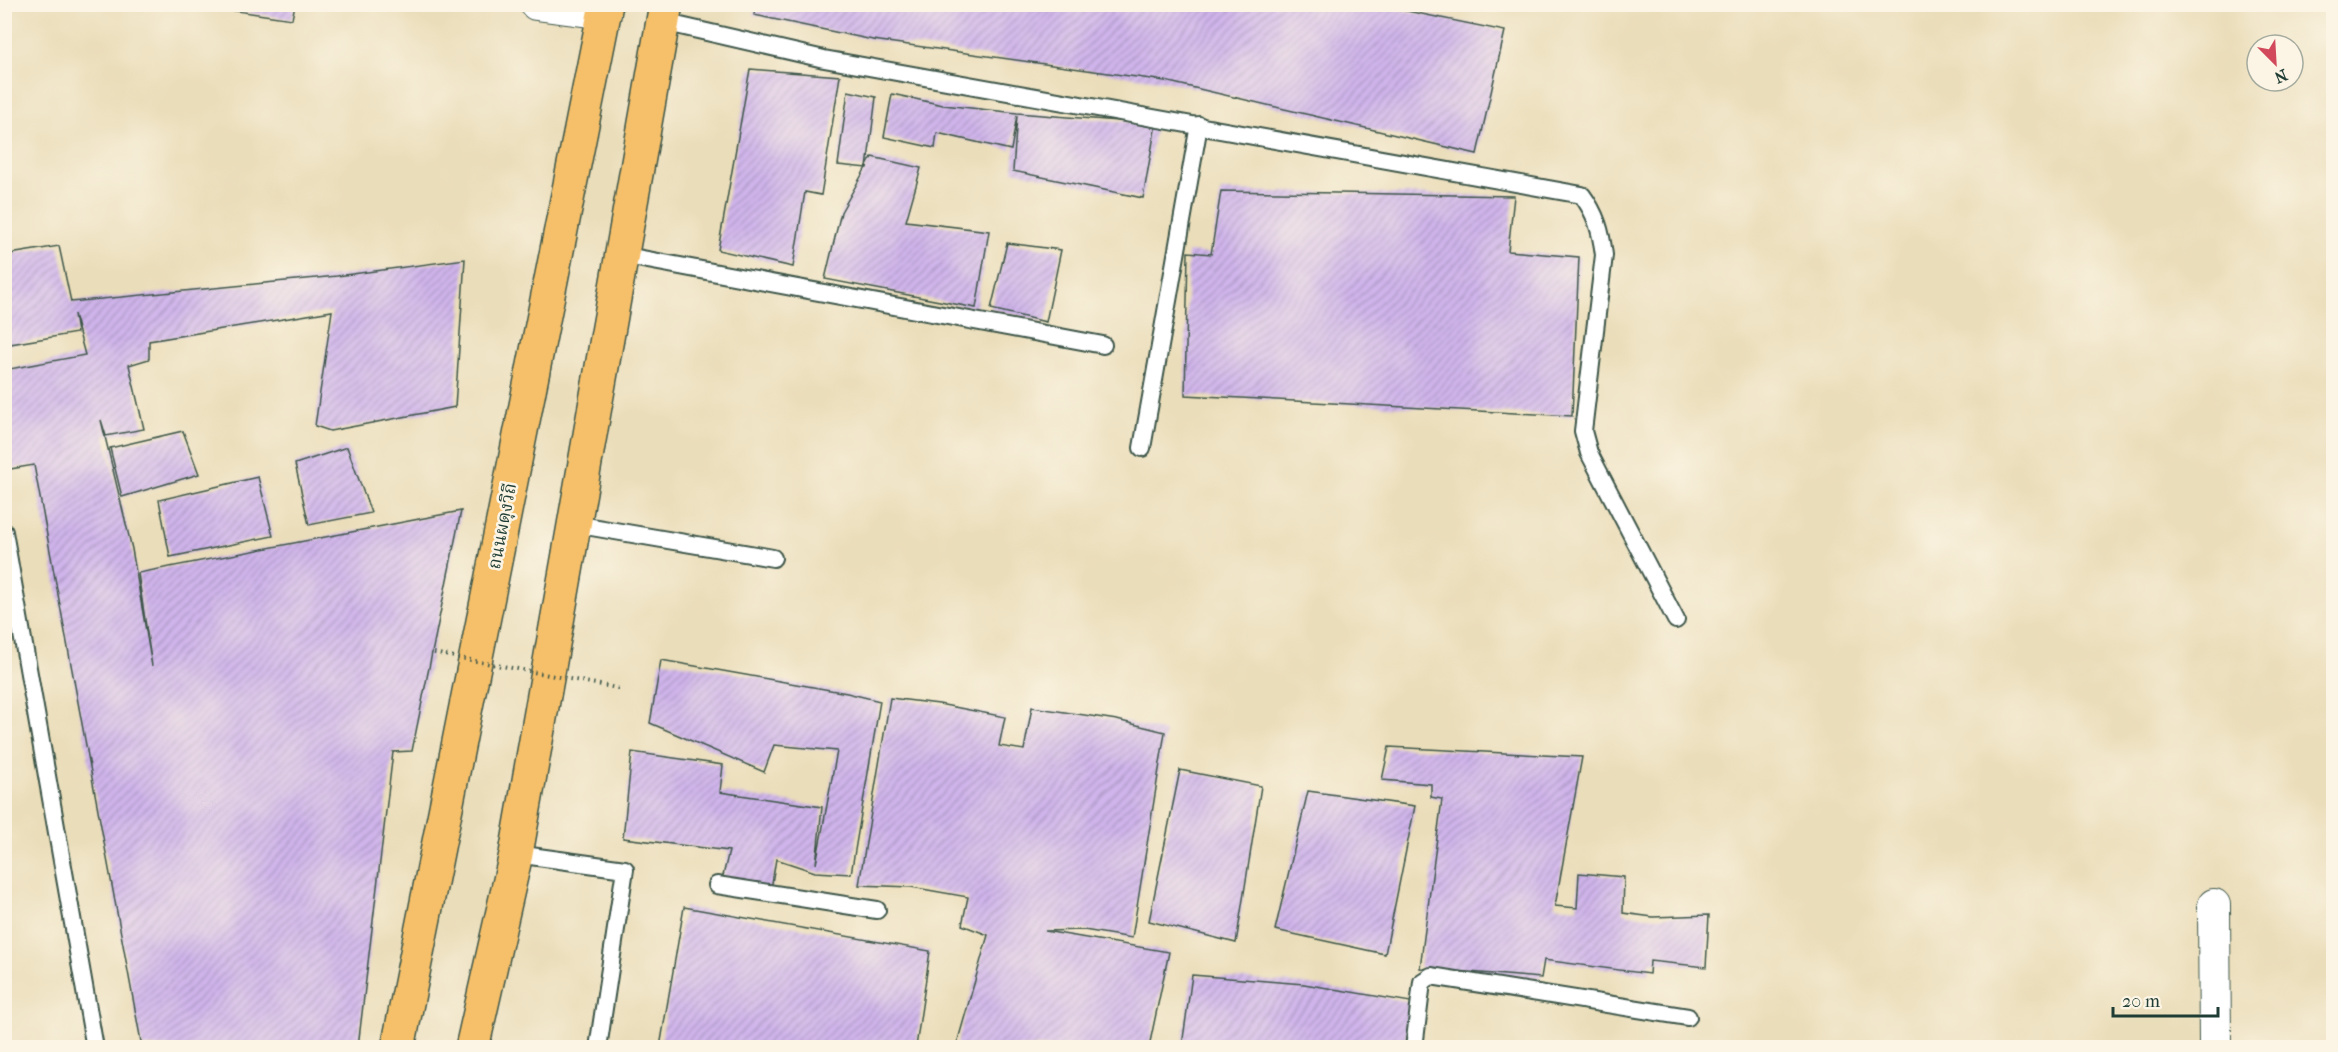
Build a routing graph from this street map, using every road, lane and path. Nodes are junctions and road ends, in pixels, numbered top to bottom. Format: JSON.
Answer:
{"nodes":[{"id":1,"x":536,"y":4,"type":"edge"},
{"id":2,"x":605,"y":9,"type":"edge"},
{"id":3,"x":664,"y":13,"type":"edge"},
{"id":4,"x":1199,"y":125,"type":"junction"},
{"id":5,"x":621,"y":255,"type":"junction"},
{"id":6,"x":1103,"y":345,"type":"dead end"},
{"id":7,"x":1142,"y":448,"type":"dead end"},
{"id":8,"x":574,"y":524,"type":"junction"},
{"id":9,"x":4,"y":532,"type":"edge"},
{"id":10,"x":773,"y":558,"type":"dead end"},
{"id":11,"x":1676,"y":620,"type":"dead end"},
{"id":12,"x":434,"y":653,"type":"dead end"},
{"id":13,"x":622,"y":689,"type":"dead end"},
{"id":14,"x":516,"y":854,"type":"junction"},
{"id":15,"x":717,"y":885,"type":"dead end"},
{"id":16,"x":2214,"y":905,"type":"dead end"},
{"id":17,"x":878,"y":910,"type":"dead end"},
{"id":18,"x":1688,"y":1017,"type":"dead end"},
{"id":19,"x":95,"y":1047,"type":"edge"},
{"id":20,"x":398,"y":1047,"type":"edge"},
{"id":21,"x":472,"y":1047,"type":"edge"},
{"id":22,"x":598,"y":1047,"type":"edge"},
{"id":23,"x":1414,"y":1047,"type":"edge"},
{"id":24,"x":2215,"y":1047,"type":"edge"}],
"edges":[{"from":1,"to":2,"type":"street"},
{"from":2,"to":20,"type":"main road","name":"ถนนผดุงวิถี"},
{"from":3,"to":4,"type":"lane"},
{"from":3,"to":5,"type":"main road"},
{"from":4,"to":7,"type":"lane"},
{"from":4,"to":11,"type":"lane"},
{"from":5,"to":6,"type":"lane"},
{"from":5,"to":8,"type":"main road"},
{"from":8,"to":10,"type":"lane"},
{"from":8,"to":14,"type":"main road"},
{"from":9,"to":19,"type":"lane"},
{"from":12,"to":13,"type":"path","bridge":true},
{"from":14,"to":21,"type":"main road"},
{"from":14,"to":22,"type":"lane"},
{"from":15,"to":17,"type":"lane"},
{"from":16,"to":24,"type":"street"},
{"from":18,"to":23,"type":"lane"}]}
